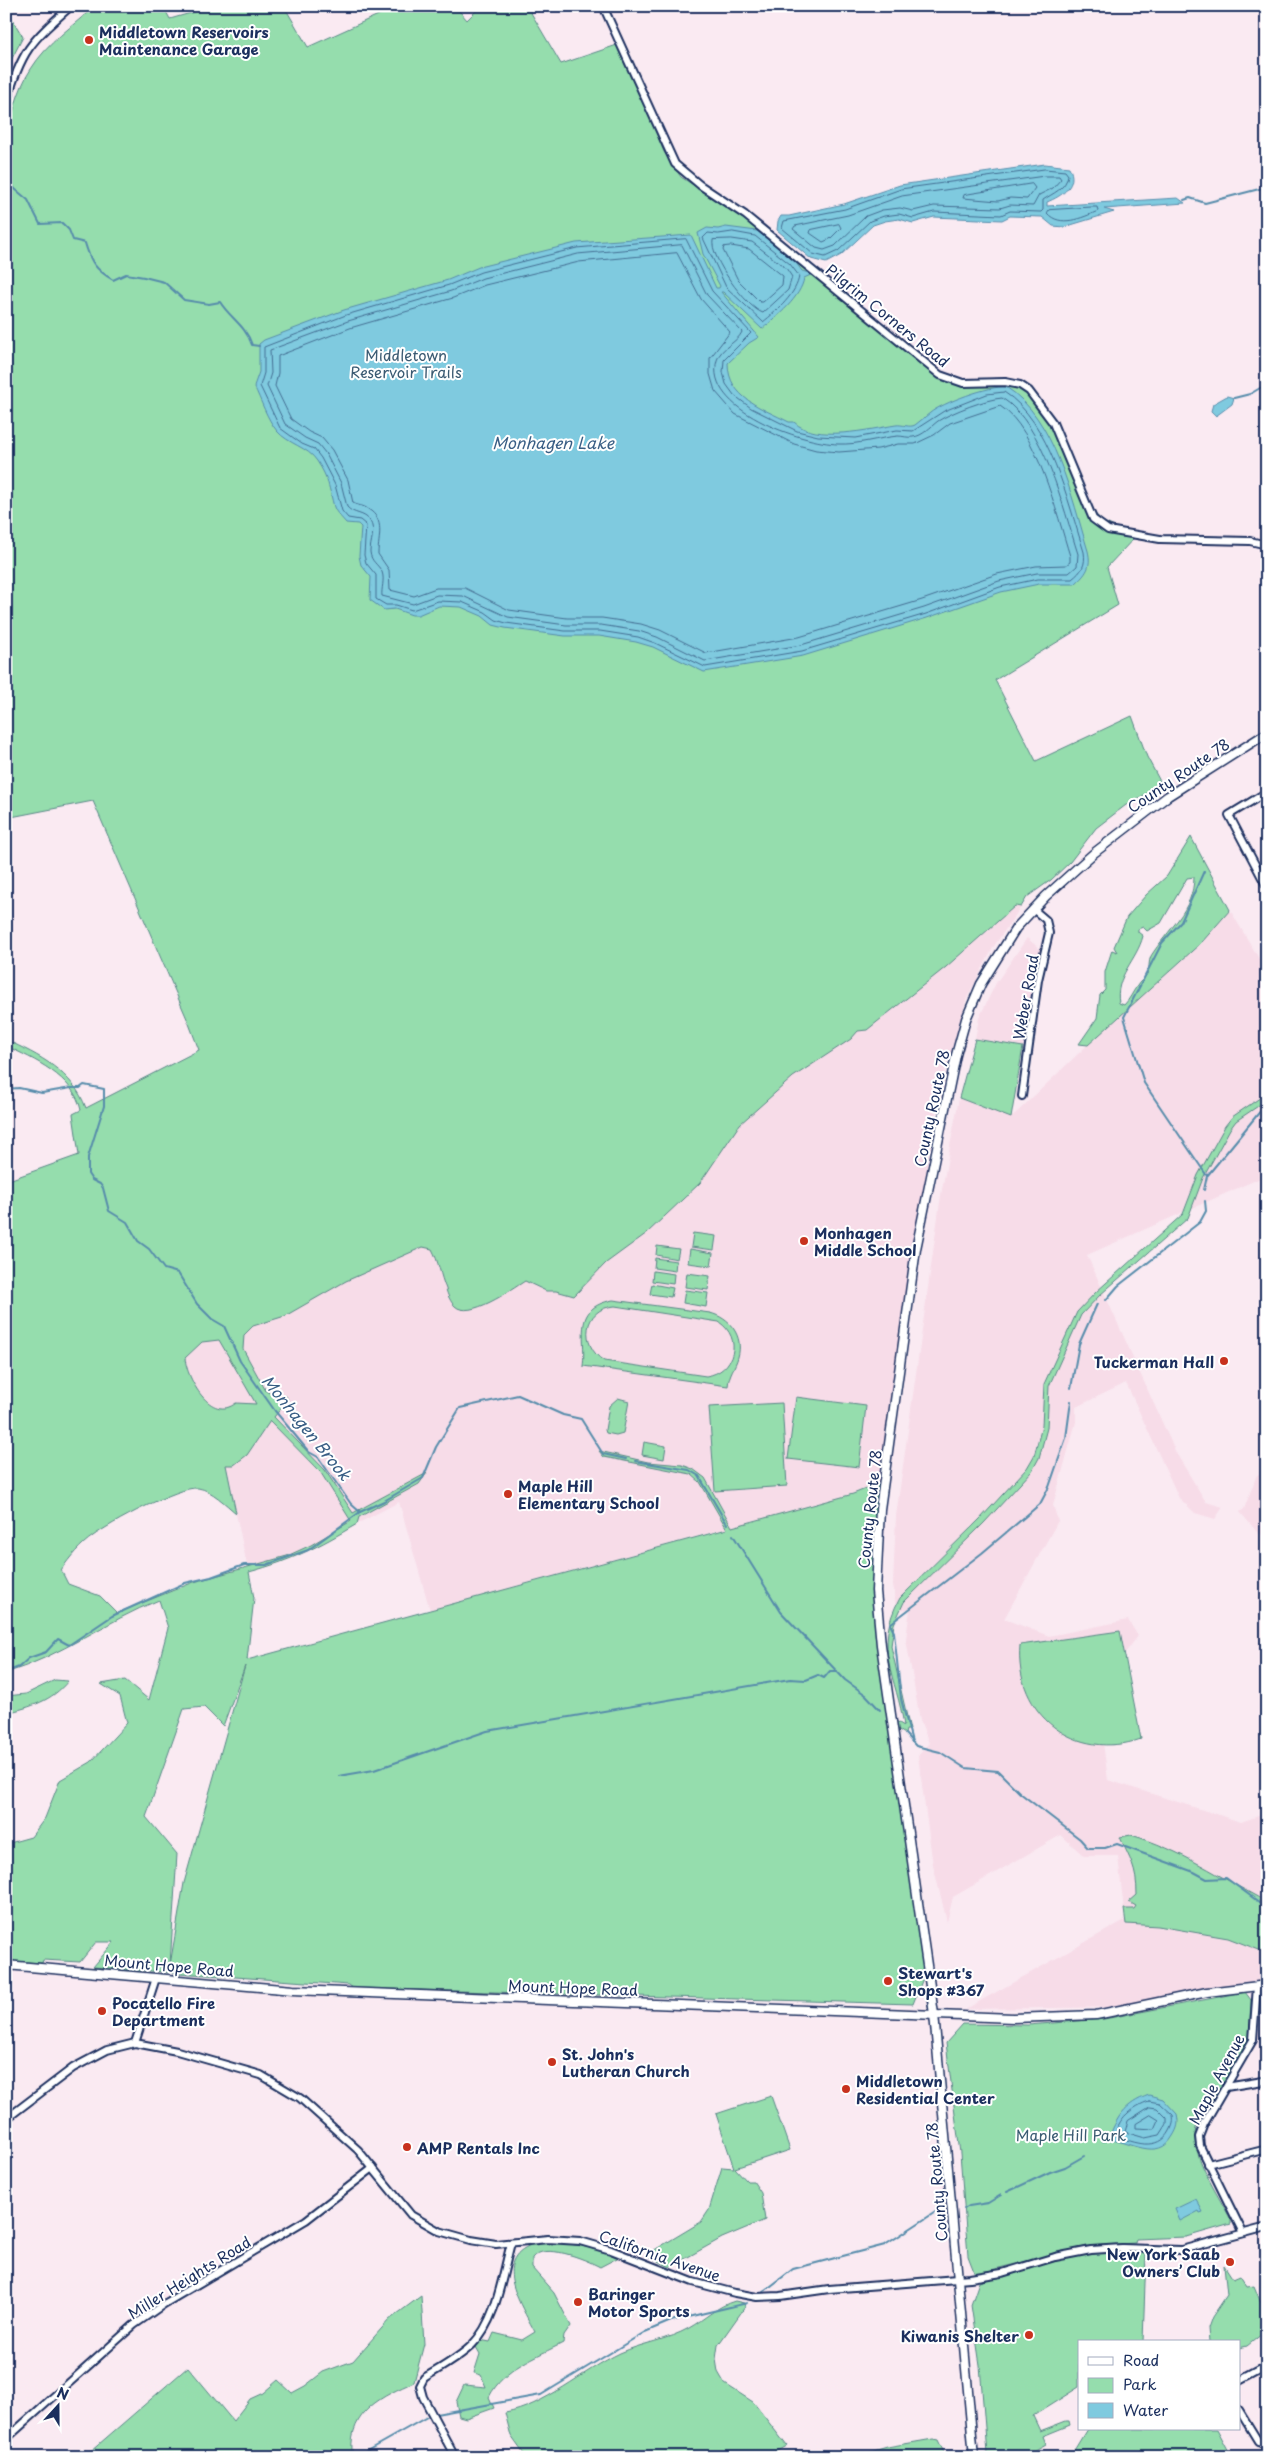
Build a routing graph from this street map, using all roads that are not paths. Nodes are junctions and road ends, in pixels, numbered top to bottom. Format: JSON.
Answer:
{"nodes":[{"id":1,"x":71,"y":6,"type":"edge"},
{"id":2,"x":603,"y":6,"type":"edge"},
{"id":3,"x":6,"y":104,"type":"edge"},
{"id":4,"x":1267,"y":545,"type":"edge"},
{"id":5,"x":1267,"y":733,"type":"edge"},
{"id":6,"x":1267,"y":792,"type":"edge"},
{"id":7,"x":1267,"y":887,"type":"edge"},
{"id":8,"x":1034,"y":909,"type":"junction"},
{"id":9,"x":1022,"y":1096,"type":"dead end"},
{"id":10,"x":6,"y":1966,"type":"edge"},
{"id":11,"x":156,"y":1978,"type":"junction"},
{"id":12,"x":1257,"y":1986,"type":"junction"},
{"id":13,"x":1267,"y":1986,"type":"edge"},
{"id":14,"x":934,"y":2014,"type":"junction"},
{"id":15,"x":135,"y":2043,"type":"junction"},
{"id":16,"x":1263,"y":2082,"type":"dead end"},
{"id":17,"x":1226,"y":2087,"type":"junction"},
{"id":18,"x":6,"y":2119,"type":"edge"},
{"id":19,"x":1267,"y":2149,"type":"edge"},
{"id":20,"x":1208,"y":2164,"type":"junction"},
{"id":21,"x":373,"y":2168,"type":"junction"},
{"id":22,"x":1267,"y":2227,"type":"edge"},
{"id":23,"x":1243,"y":2233,"type":"junction"},
{"id":24,"x":511,"y":2243,"type":"junction"},
{"id":25,"x":959,"y":2279,"type":"junction"},
{"id":26,"x":1267,"y":2366,"type":"edge"},
{"id":27,"x":1240,"y":2380,"type":"edge"},
{"id":28,"x":1240,"y":2411,"type":"edge"},
{"id":29,"x":6,"y":2439,"type":"edge"},
{"id":30,"x":1264,"y":2443,"type":"edge"},
{"id":31,"x":454,"y":2457,"type":"edge"},
{"id":32,"x":974,"y":2457,"type":"edge"}],
"edges":[{"from":1,"to":3,"type":"street"},
{"from":2,"to":4,"type":"street","name":"Pilgrim Corners Road"},
{"from":5,"to":8,"type":"street","name":"County Route 78"},
{"from":6,"to":7,"type":"street"},
{"from":8,"to":9,"type":"street","name":"Weber Road"},
{"from":8,"to":14,"type":"street","name":"County Route 78"},
{"from":10,"to":11,"type":"street","name":"Mount Hope Road"},
{"from":11,"to":14,"type":"street","name":"Mount Hope Road"},
{"from":11,"to":15,"type":"street"},
{"from":12,"to":13,"type":"street","name":"Mount Hope Road"},
{"from":12,"to":14,"type":"street","name":"Mount Hope Road"},
{"from":12,"to":17,"type":"street","name":"Maple Avenue"},
{"from":14,"to":25,"type":"street","name":"County Route 78"},
{"from":15,"to":18,"type":"street"},
{"from":15,"to":21,"type":"street","name":"California Avenue"},
{"from":16,"to":17,"type":"street"},
{"from":17,"to":20,"type":"street","name":"Maple Avenue"},
{"from":19,"to":20,"type":"street"},
{"from":20,"to":23,"type":"street","name":"Maple Avenue"},
{"from":21,"to":24,"type":"street","name":"California Avenue"},
{"from":21,"to":29,"type":"street","name":"Miller Heights Road"},
{"from":22,"to":23,"type":"street","name":"California Avenue"},
{"from":23,"to":25,"type":"street","name":"California Avenue"},
{"from":24,"to":25,"type":"street","name":"California Avenue"},
{"from":24,"to":31,"type":"street"},
{"from":25,"to":32,"type":"street","name":"County Route 78"},
{"from":26,"to":27,"type":"street"},
{"from":28,"to":30,"type":"street"}]}
